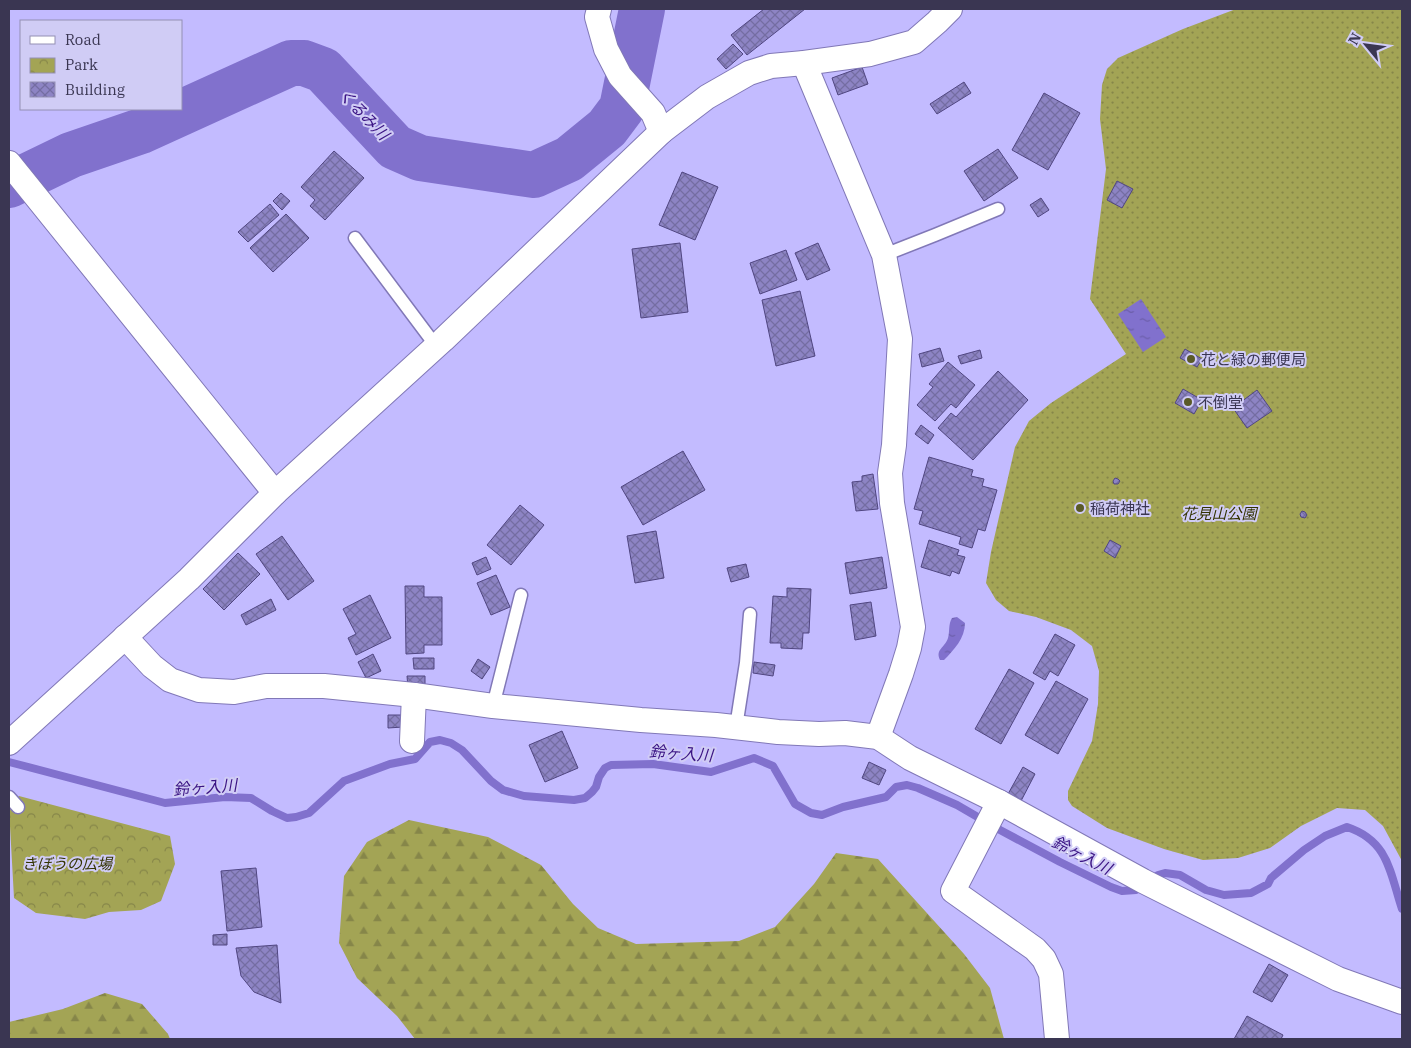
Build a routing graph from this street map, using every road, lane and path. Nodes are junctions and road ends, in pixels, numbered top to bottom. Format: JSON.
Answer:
{"nodes":[{"id":1,"x":599,"y":9,"type":"edge"},
{"id":2,"x":950,"y":9,"type":"edge"},
{"id":3,"x":804,"y":63,"type":"junction"},
{"id":4,"x":657,"y":122,"type":"junction"},
{"id":5,"x":11,"y":166,"type":"edge"},
{"id":6,"x":998,"y":209,"type":"dead end"},
{"id":7,"x":355,"y":238,"type":"dead end"},
{"id":8,"x":884,"y":255,"type":"junction"},
{"id":9,"x":436,"y":346,"type":"junction"},
{"id":10,"x":276,"y":493,"type":"junction"},
{"id":11,"x":521,"y":595,"type":"dead end"},
{"id":12,"x":750,"y":614,"type":"dead end"},
{"id":13,"x":125,"y":637,"type":"junction"},
{"id":14,"x":414,"y":695,"type":"junction"},
{"id":15,"x":493,"y":706,"type":"junction"},
{"id":16,"x":736,"y":727,"type":"junction"},
{"id":17,"x":878,"y":737,"type":"junction"},
{"id":18,"x":412,"y":741,"type":"dead end"},
{"id":19,"x":9,"y":743,"type":"edge"},
{"id":20,"x":9,"y":797,"type":"edge"},
{"id":21,"x":999,"y":802,"type":"junction"},
{"id":22,"x":18,"y":807,"type":"dead end"},
{"id":23,"x":1402,"y":1002,"type":"edge"},
{"id":24,"x":1057,"y":1039,"type":"edge"}],
"edges":[{"from":1,"to":4,"type":"street"},
{"from":2,"to":3,"type":"street"},
{"from":3,"to":4,"type":"street"},
{"from":3,"to":8,"type":"street"},
{"from":4,"to":9,"type":"street"},
{"from":5,"to":10,"type":"street"},
{"from":6,"to":8,"type":"lane"},
{"from":7,"to":9,"type":"lane"},
{"from":8,"to":17,"type":"street"},
{"from":9,"to":10,"type":"street"},
{"from":10,"to":13,"type":"street"},
{"from":11,"to":15,"type":"lane"},
{"from":12,"to":16,"type":"lane"},
{"from":13,"to":14,"type":"street"},
{"from":13,"to":19,"type":"street"},
{"from":14,"to":15,"type":"street"},
{"from":14,"to":18,"type":"street"},
{"from":15,"to":16,"type":"street"},
{"from":16,"to":17,"type":"street"},
{"from":17,"to":21,"type":"street"},
{"from":20,"to":22,"type":"lane"},
{"from":21,"to":23,"type":"street"},
{"from":21,"to":24,"type":"street"}]}
